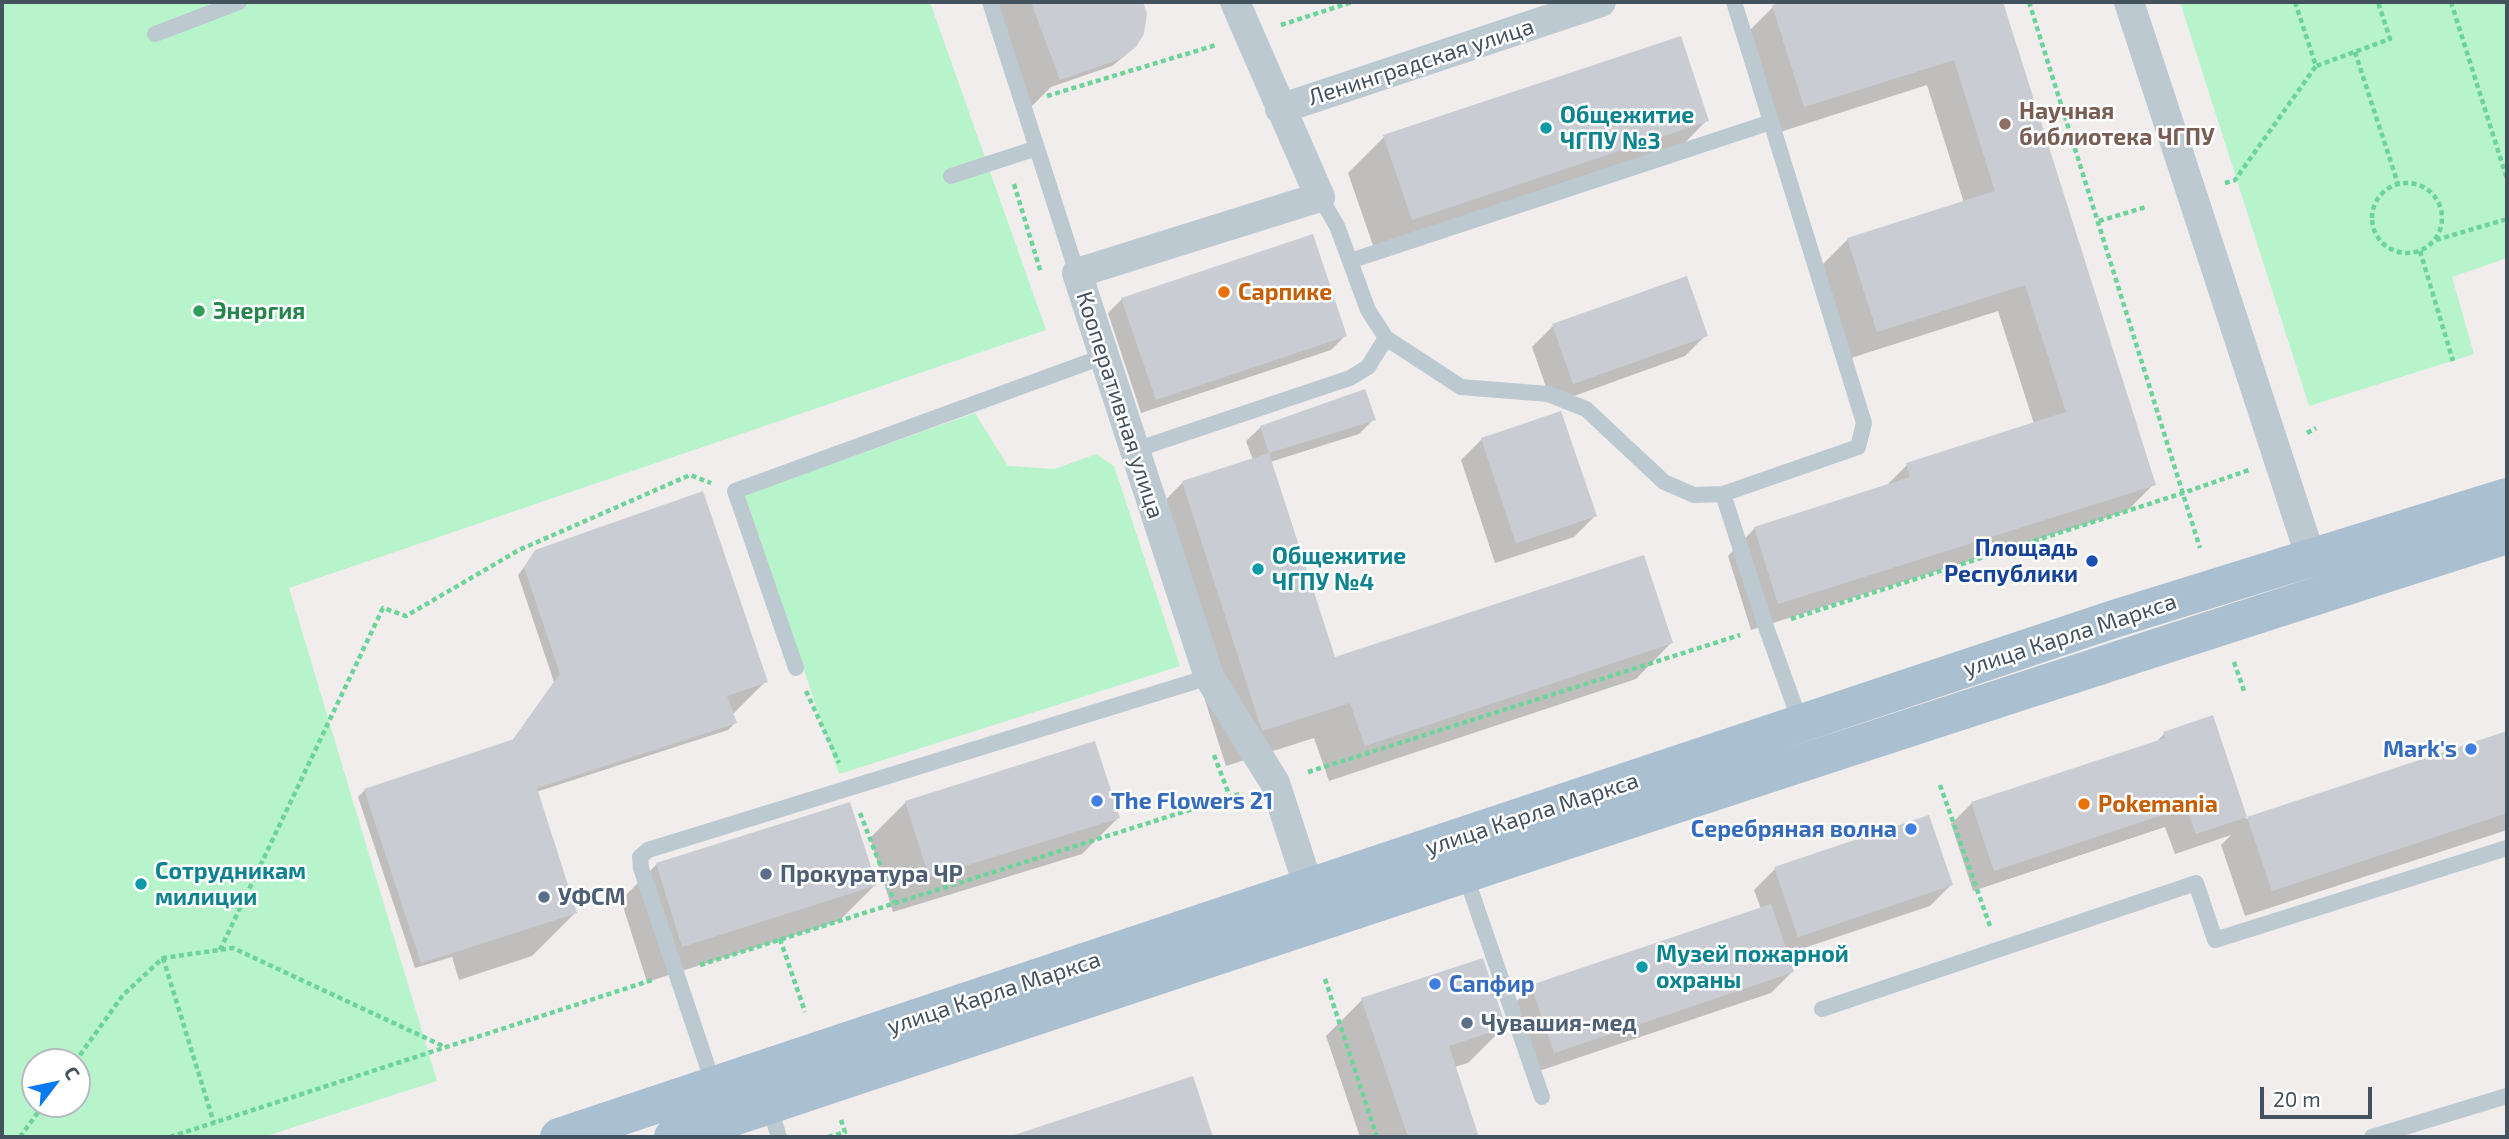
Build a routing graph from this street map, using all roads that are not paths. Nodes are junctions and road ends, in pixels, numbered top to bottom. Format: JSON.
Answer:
{"nodes":[{"id":1,"x":239,"y":2,"type":"edge"},
{"id":2,"x":990,"y":2,"type":"edge"},
{"id":3,"x":1235,"y":2,"type":"edge"},
{"id":4,"x":1601,"y":2,"type":"edge"},
{"id":5,"x":1734,"y":2,"type":"edge"},
{"id":6,"x":2129,"y":2,"type":"edge"},
{"id":7,"x":155,"y":34,"type":"dead end"},
{"id":8,"x":1280,"y":109,"type":"junction"},
{"id":9,"x":1771,"y":122,"type":"junction"},
{"id":10,"x":1037,"y":148,"type":"junction"},
{"id":11,"x":951,"y":176,"type":"dead end"},
{"id":12,"x":1320,"y":197,"type":"junction"},
{"id":13,"x":1349,"y":261,"type":"junction"},
{"id":14,"x":1077,"y":273,"type":"junction"},
{"id":15,"x":1386,"y":338,"type":"junction"},
{"id":16,"x":1105,"y":356,"type":"junction"},
{"id":17,"x":1135,"y":450,"type":"junction"},
{"id":18,"x":1723,"y":494,"type":"junction"},
{"id":19,"x":2507,"y":497,"type":"edge"},
{"id":20,"x":2507,"y":535,"type":"edge"},
{"id":21,"x":2311,"y":558,"type":"junction"},
{"id":22,"x":796,"y":668,"type":"dead end"},
{"id":23,"x":1209,"y":677,"type":"junction"},
{"id":24,"x":1801,"y":724,"type":"junction"},
{"id":25,"x":2507,"y":848,"type":"edge"},
{"id":26,"x":1465,"y":874,"type":"junction"},
{"id":27,"x":1315,"y":905,"type":"junction"},
{"id":28,"x":1822,"y":1009,"type":"dead end"},
{"id":29,"x":2507,"y":1096,"type":"edge"},
{"id":30,"x":1542,"y":1097,"type":"dead end"},
{"id":31,"x":719,"y":1103,"type":"junction"},
{"id":32,"x":769,"y":1105,"type":"edge"},
{"id":33,"x":559,"y":1137,"type":"edge"},
{"id":34,"x":673,"y":1137,"type":"edge"},
{"id":35,"x":2372,"y":1137,"type":"edge"}],
"edges":[{"from":1,"to":7,"type":"lane"},
{"from":2,"to":10,"type":"lane"},
{"from":3,"to":8,"type":"street"},
{"from":4,"to":8,"type":"street","name":"Ленинградская улица"},
{"from":5,"to":9,"type":"lane"},
{"from":6,"to":21,"type":"street"},
{"from":8,"to":12,"type":"street"},
{"from":9,"to":13,"type":"lane"},
{"from":9,"to":18,"type":"lane"},
{"from":10,"to":11,"type":"lane"},
{"from":10,"to":14,"type":"lane"},
{"from":12,"to":13,"type":"lane"},
{"from":12,"to":14,"type":"street","name":"Кооперативная улица"},
{"from":13,"to":15,"type":"lane"},
{"from":14,"to":16,"type":"street","name":"Кооперативная улица"},
{"from":15,"to":17,"type":"lane"},
{"from":15,"to":18,"type":"lane"},
{"from":16,"to":17,"type":"street","name":"Кооперативная улица"},
{"from":16,"to":22,"type":"lane"},
{"from":17,"to":23,"type":"street","name":"Кооперативная улица"},
{"from":18,"to":24,"type":"lane"},
{"from":19,"to":21,"type":"main road","name":"улица Карла Маркса"},
{"from":20,"to":26,"type":"main road","name":"улица Карла Маркса"},
{"from":21,"to":24,"type":"main road","name":"улица Карла Маркса"},
{"from":23,"to":27,"type":"street","name":"Кооперативная улица"},
{"from":23,"to":31,"type":"lane"},
{"from":24,"to":27,"type":"main road","name":"улица Карла Маркса"},
{"from":25,"to":28,"type":"lane"},
{"from":26,"to":27,"type":"main road","name":"улица Карла Маркса"},
{"from":26,"to":30,"type":"lane"},
{"from":27,"to":32,"type":"main road","name":"улица Карла Маркса"},
{"from":29,"to":35,"type":"lane"},
{"from":31,"to":32,"type":"main road","name":"улица Карла Маркса"},
{"from":31,"to":33,"type":"main road","name":"улица Карла Маркса"},
{"from":31,"to":34,"type":"main road","name":"улица Карла Маркса"}]}
